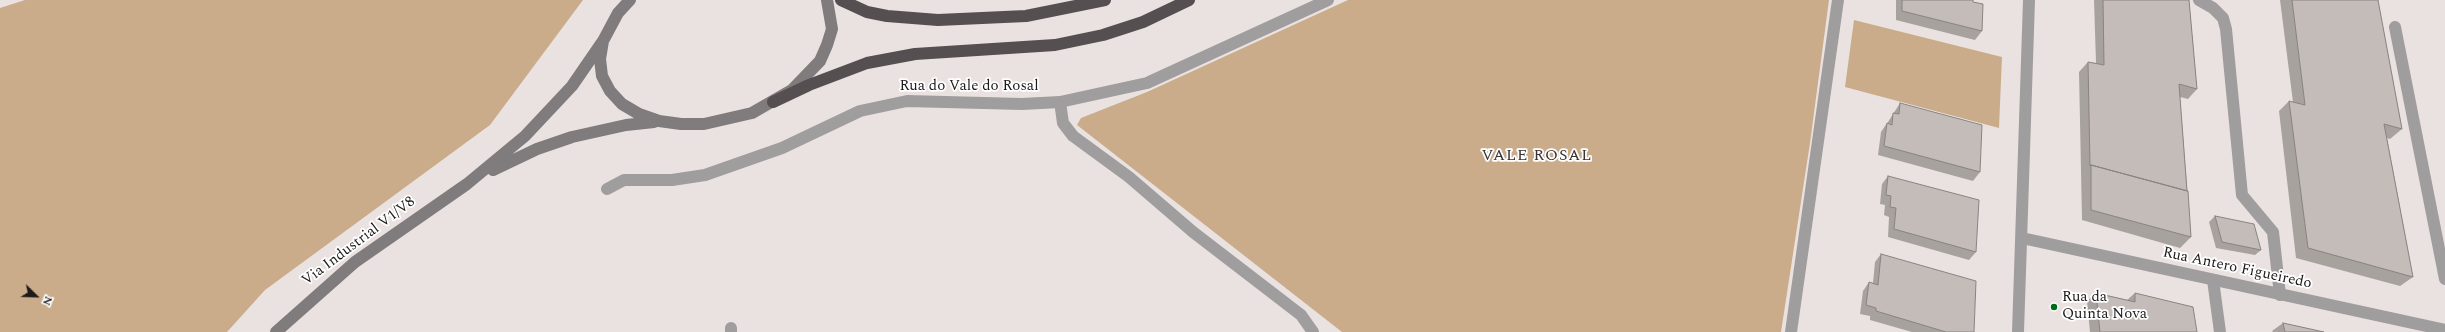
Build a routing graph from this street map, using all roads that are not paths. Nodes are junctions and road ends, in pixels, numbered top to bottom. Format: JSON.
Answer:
{"nodes":[{"id":1,"x":630,"y":0,"type":"edge"},
{"id":2,"x":827,"y":0,"type":"edge"},
{"id":3,"x":841,"y":0,"type":"edge"},
{"id":4,"x":1105,"y":0,"type":"edge"},
{"id":5,"x":1189,"y":0,"type":"edge"},
{"id":6,"x":1328,"y":0,"type":"edge"},
{"id":7,"x":1838,"y":0,"type":"edge"},
{"id":8,"x":2029,"y":0,"type":"edge"},
{"id":9,"x":2199,"y":0,"type":"edge"},
{"id":10,"x":2395,"y":26,"type":"dead end"},
{"id":11,"x":603,"y":41,"type":"junction"},
{"id":12,"x":773,"y":102,"type":"junction"},
{"id":13,"x":1060,"y":102,"type":"junction"},
{"id":14,"x":659,"y":122,"type":"junction"},
{"id":15,"x":467,"y":184,"type":"junction"},
{"id":16,"x":607,"y":189,"type":"dead end"},
{"id":17,"x":2022,"y":238,"type":"junction"},
{"id":18,"x":2445,"y":278,"type":"edge"},
{"id":19,"x":2213,"y":280,"type":"junction"},
{"id":20,"x":2280,"y":295,"type":"junction"},
{"id":21,"x":2445,"y":330,"type":"edge"},
{"id":22,"x":276,"y":332,"type":"edge"},
{"id":23,"x":1313,"y":332,"type":"edge"},
{"id":24,"x":1791,"y":332,"type":"edge"},
{"id":25,"x":2018,"y":332,"type":"edge"},
{"id":26,"x":2220,"y":332,"type":"edge"}],
"edges":[{"from":1,"to":11,"type":"main road","name":"Via Industrial V1/V8"},
{"from":2,"to":12,"type":"main road"},
{"from":3,"to":4,"type":"highway"},
{"from":5,"to":12,"type":"highway"},
{"from":6,"to":13,"type":"street","name":"Rua do Vale do Rosal"},
{"from":7,"to":24,"type":"street"},
{"from":8,"to":17,"type":"street"},
{"from":9,"to":20,"type":"street"},
{"from":10,"to":18,"type":"street"},
{"from":11,"to":14,"type":"main road"},
{"from":11,"to":15,"type":"main road","name":"Via Industrial V1/V8"},
{"from":12,"to":14,"type":"main road"},
{"from":13,"to":16,"type":"street","name":"Rua do Vale do Rosal"},
{"from":13,"to":23,"type":"street"},
{"from":14,"to":15,"type":"main road","name":"Via Industrial V1/V8"},
{"from":15,"to":22,"type":"main road","name":"Via Industrial V1/V8"},
{"from":17,"to":19,"type":"street","name":"Rua Antero Figueiredo"},
{"from":17,"to":25,"type":"street"},
{"from":19,"to":20,"type":"street","name":"Rua Antero Figueiredo"},
{"from":19,"to":26,"type":"street"},
{"from":20,"to":21,"type":"street","name":"Rua Antero Figueiredo"}]}
